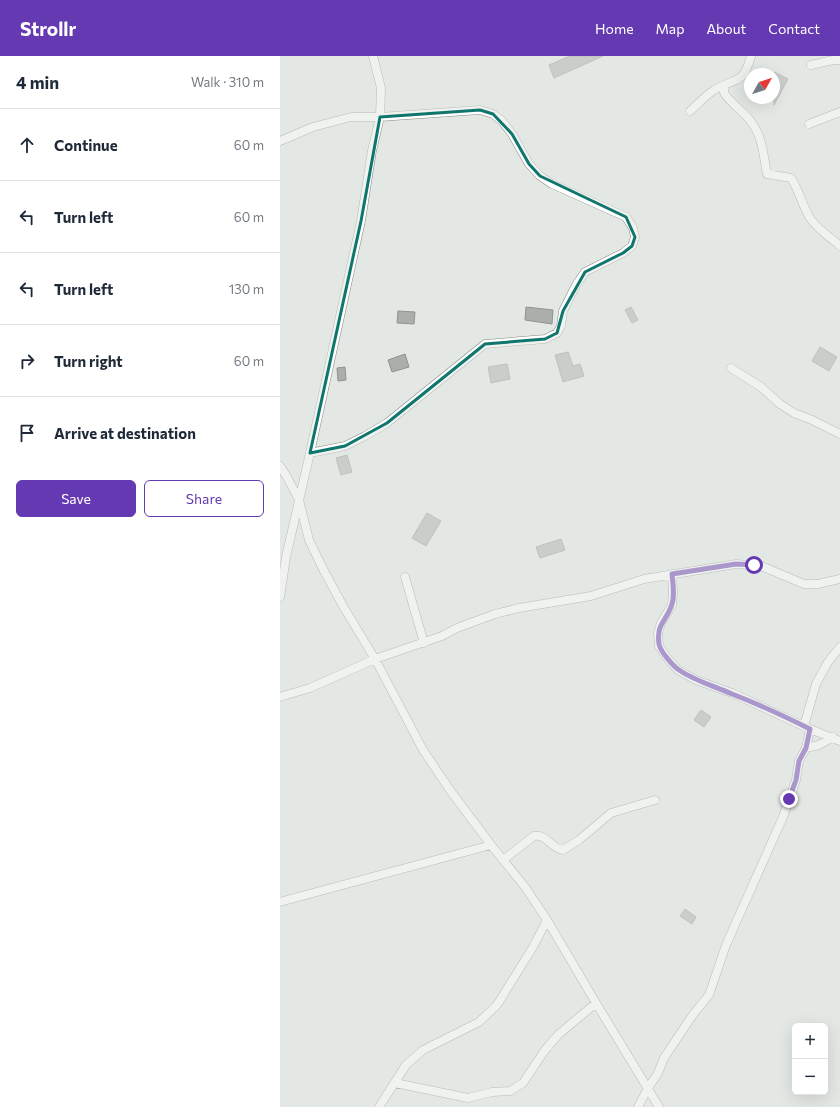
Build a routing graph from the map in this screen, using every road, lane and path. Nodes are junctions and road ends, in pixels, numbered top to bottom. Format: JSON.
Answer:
{"nodes":[{"id":1,"x":373,"y":56,"type":"edge"},
{"id":2,"x":751,"y":56,"type":"edge"},
{"id":3,"x":840,"y":60,"type":"edge"},
{"id":4,"x":811,"y":65,"type":"dead end"},
{"id":5,"x":725,"y":86,"type":"junction"},
{"id":6,"x":690,"y":111,"type":"dead end"},
{"id":7,"x":840,"y":112,"type":"edge"},
{"id":8,"x":380,"y":117,"type":"junction"},
{"id":9,"x":808,"y":124,"type":"dead end"},
{"id":10,"x":280,"y":141,"type":"edge"},
{"id":11,"x":840,"y":246,"type":"edge"},
{"id":12,"x":731,"y":368,"type":"dead end"},
{"id":13,"x":840,"y":434,"type":"edge"},
{"id":14,"x":310,"y":453,"type":"junction"},
{"id":15,"x":280,"y":466,"type":"edge"},
{"id":16,"x":299,"y":500,"type":"junction"},
{"id":17,"x":672,"y":574,"type":"junction"},
{"id":18,"x":405,"y":577,"type":"dead end"},
{"id":19,"x":840,"y":579,"type":"edge"},
{"id":20,"x":280,"y":597,"type":"edge"},
{"id":21,"x":424,"y":643,"type":"junction"},
{"id":22,"x":840,"y":647,"type":"edge"},
{"id":23,"x":375,"y":659,"type":"junction"},
{"id":24,"x":280,"y":698,"type":"edge"},
{"id":25,"x":807,"y":727,"type":"junction"},
{"id":26,"x":836,"y":739,"type":"edge"},
{"id":27,"x":806,"y":748,"type":"junction"},
{"id":28,"x":655,"y":800,"type":"dead end"},
{"id":29,"x":490,"y":845,"type":"junction"},
{"id":30,"x":503,"y":860,"type":"junction"},
{"id":31,"x":280,"y":902,"type":"edge"},
{"id":32,"x":547,"y":920,"type":"junction"},
{"id":33,"x":596,"y":1003,"type":"junction"},
{"id":34,"x":395,"y":1083,"type":"junction"},
{"id":35,"x":648,"y":1088,"type":"junction"},
{"id":36,"x":379,"y":1107,"type":"edge"},
{"id":37,"x":638,"y":1107,"type":"edge"},
{"id":38,"x":659,"y":1107,"type":"edge"}],
"edges":[{"from":1,"to":8,"type":"street"},
{"from":2,"to":5,"type":"street"},
{"from":3,"to":4,"type":"street"},
{"from":5,"to":6,"type":"street"},
{"from":5,"to":11,"type":"street"},
{"from":7,"to":9,"type":"street"},
{"from":8,"to":10,"type":"street"},
{"from":8,"to":14,"type":"street"},
{"from":8,"to":14,"type":"street"},
{"from":12,"to":13,"type":"street"},
{"from":14,"to":16,"type":"street"},
{"from":15,"to":16,"type":"street"},
{"from":16,"to":20,"type":"street"},
{"from":16,"to":23,"type":"street"},
{"from":17,"to":19,"type":"street"},
{"from":17,"to":21,"type":"street"},
{"from":17,"to":25,"type":"street"},
{"from":18,"to":21,"type":"street"},
{"from":21,"to":23,"type":"street"},
{"from":22,"to":25,"type":"street"},
{"from":23,"to":24,"type":"street"},
{"from":23,"to":29,"type":"street"},
{"from":25,"to":26,"type":"street"},
{"from":25,"to":27,"type":"street"},
{"from":26,"to":27,"type":"street"},
{"from":27,"to":35,"type":"street"},
{"from":28,"to":30,"type":"street"},
{"from":29,"to":30,"type":"street"},
{"from":29,"to":31,"type":"street"},
{"from":30,"to":32,"type":"street"},
{"from":32,"to":33,"type":"street"},
{"from":32,"to":34,"type":"street"},
{"from":33,"to":34,"type":"street"},
{"from":33,"to":35,"type":"street"},
{"from":34,"to":36,"type":"street"},
{"from":35,"to":37,"type":"street"},
{"from":35,"to":38,"type":"street"}]}
